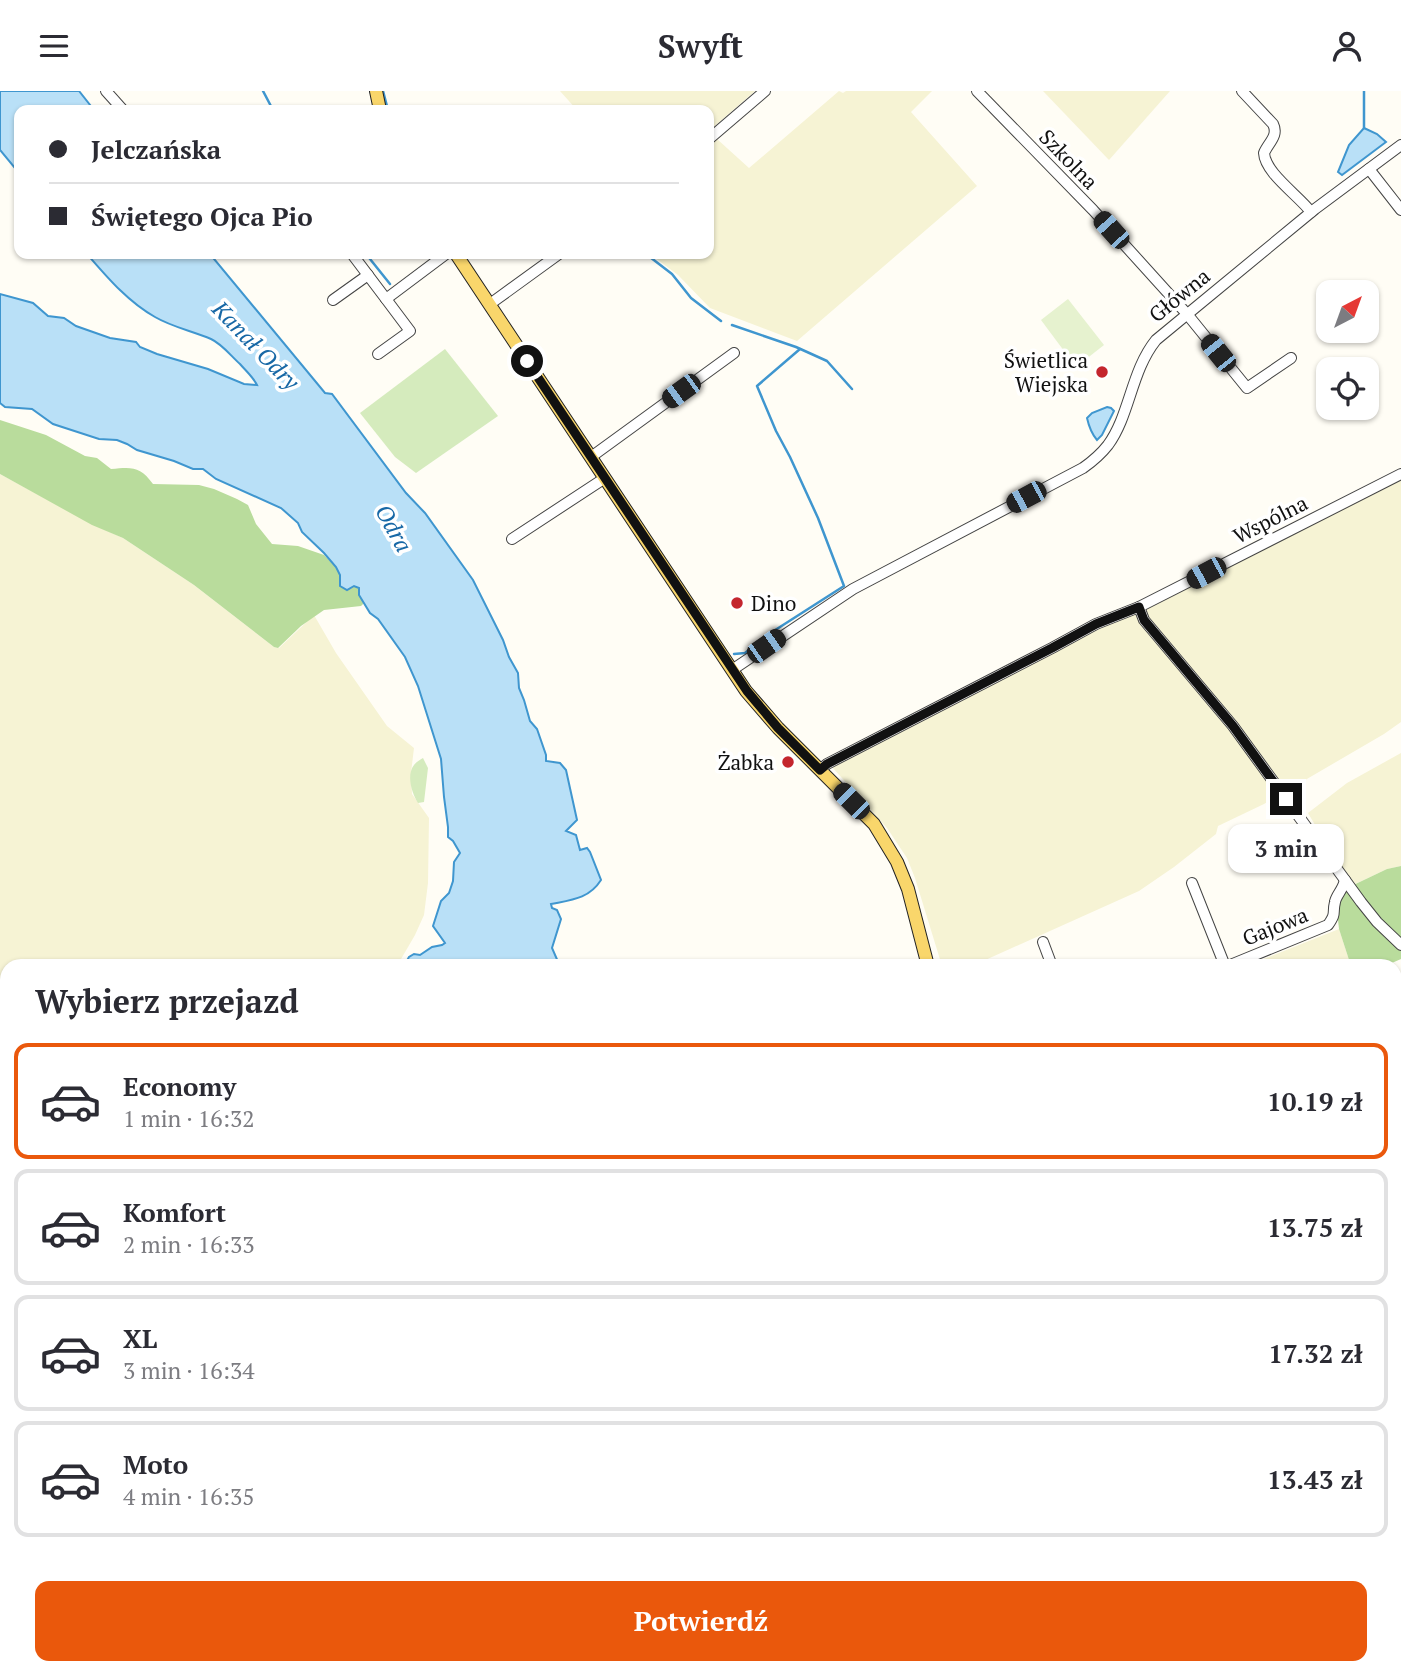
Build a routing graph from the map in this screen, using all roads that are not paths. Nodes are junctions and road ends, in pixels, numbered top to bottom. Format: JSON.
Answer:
{"nodes":[{"id":1,"x":106,"y":91,"type":"edge"},
{"id":2,"x":765,"y":91,"type":"edge"},
{"id":3,"x":1242,"y":91,"type":"edge"},
{"id":4,"x":978,"y":92,"type":"edge"},
{"id":5,"x":119,"y":105,"type":"edge"},
{"id":6,"x":714,"y":135,"type":"edge"},
{"id":7,"x":1401,"y":145,"type":"edge"},
{"id":8,"x":1369,"y":169,"type":"junction"},
{"id":9,"x":1401,"y":209,"type":"edge"},
{"id":10,"x":1311,"y":212,"type":"junction"},
{"id":11,"x":356,"y":259,"type":"edge"},
{"id":12,"x":439,"y":259,"type":"edge"},
{"id":13,"x":459,"y":259,"type":"edge"},
{"id":14,"x":552,"y":259,"type":"edge"},
{"id":15,"x":368,"y":275,"type":"junction"},
{"id":16,"x":386,"y":299,"type":"junction"},
{"id":17,"x":334,"y":300,"type":"dead end"},
{"id":18,"x":490,"y":304,"type":"junction"},
{"id":19,"x":1187,"y":314,"type":"junction"},
{"id":20,"x":734,"y":353,"type":"dead end"},
{"id":21,"x":378,"y":354,"type":"dead end"},
{"id":22,"x":1292,"y":358,"type":"dead end"},
{"id":23,"x":591,"y":457,"type":"junction"},
{"id":24,"x":1401,"y":474,"type":"edge"},
{"id":25,"x":605,"y":478,"type":"junction"},
{"id":26,"x":512,"y":539,"type":"dead end"},
{"id":27,"x":1139,"y":607,"type":"junction"},
{"id":28,"x":732,"y":670,"type":"junction"},
{"id":29,"x":820,"y":770,"type":"junction"},
{"id":30,"x":1345,"y":880,"type":"junction"},
{"id":31,"x":1192,"y":883,"type":"dead end"},
{"id":32,"x":1043,"y":942,"type":"dead end"},
{"id":33,"x":1401,"y":945,"type":"edge"},
{"id":34,"x":926,"y":959,"type":"edge"},
{"id":35,"x":1049,"y":959,"type":"edge"},
{"id":36,"x":1224,"y":959,"type":"edge"},
{"id":37,"x":1244,"y":959,"type":"edge"}],
"edges":[{"from":1,"to":5,"type":"street"},
{"from":2,"to":6,"type":"street"},
{"from":3,"to":10,"type":"street"},
{"from":4,"to":19,"type":"street","name":"Szkolna"},
{"from":7,"to":8,"type":"street","name":"Główna"},
{"from":8,"to":9,"type":"street"},
{"from":8,"to":10,"type":"street","name":"Główna"},
{"from":10,"to":19,"type":"street","name":"Główna"},
{"from":11,"to":15,"type":"street"},
{"from":12,"to":16,"type":"street"},
{"from":13,"to":18,"type":"main road"},
{"from":14,"to":18,"type":"street"},
{"from":15,"to":16,"type":"street"},
{"from":15,"to":17,"type":"street"},
{"from":16,"to":21,"type":"street"},
{"from":18,"to":23,"type":"main road"},
{"from":19,"to":22,"type":"street","name":"Szkolna"},
{"from":19,"to":28,"type":"street","name":"Główna"},
{"from":20,"to":23,"type":"street"},
{"from":23,"to":25,"type":"main road"},
{"from":24,"to":27,"type":"street","name":"Wspólna"},
{"from":25,"to":26,"type":"street"},
{"from":25,"to":28,"type":"main road"},
{"from":27,"to":29,"type":"street","name":"Wspólna"},
{"from":27,"to":30,"type":"street"},
{"from":28,"to":29,"type":"main road"},
{"from":29,"to":34,"type":"main road"},
{"from":30,"to":33,"type":"street"},
{"from":30,"to":37,"type":"street","name":"Gajowa"},
{"from":31,"to":36,"type":"street"},
{"from":32,"to":35,"type":"street"}]}
